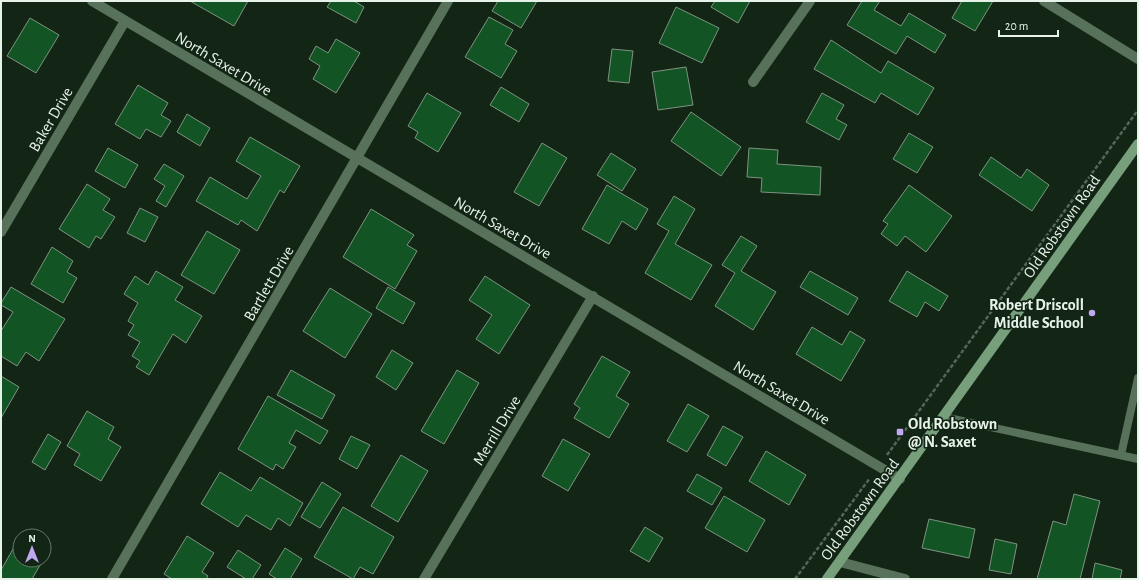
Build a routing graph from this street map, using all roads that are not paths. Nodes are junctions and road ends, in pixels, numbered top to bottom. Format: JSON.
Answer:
{"nodes":[{"id":1,"x":92,"y":1,"type":"edge"},
{"id":2,"x":448,"y":1,"type":"edge"},
{"id":3,"x":810,"y":1,"type":"edge"},
{"id":4,"x":1044,"y":1,"type":"edge"},
{"id":5,"x":125,"y":21,"type":"junction"},
{"id":6,"x":1138,"y":59,"type":"edge"},
{"id":7,"x":753,"y":82,"type":"dead end"},
{"id":8,"x":1138,"y":144,"type":"edge"},
{"id":9,"x":357,"y":159,"type":"junction"},
{"id":10,"x":1,"y":232,"type":"edge"},
{"id":11,"x":593,"y":296,"type":"junction"},
{"id":12,"x":1138,"y":378,"type":"edge"},
{"id":13,"x":944,"y":417,"type":"junction"},
{"id":14,"x":1121,"y":455,"type":"junction"},
{"id":15,"x":1138,"y":459,"type":"edge"},
{"id":16,"x":900,"y":479,"type":"junction"},
{"id":17,"x":840,"y":562,"type":"junction"},
{"id":18,"x":112,"y":579,"type":"edge"},
{"id":19,"x":424,"y":579,"type":"edge"},
{"id":20,"x":827,"y":579,"type":"edge"},
{"id":21,"x":905,"y":579,"type":"edge"}],
"edges":[{"from":1,"to":5,"type":"street","name":"North Saxet Drive"},
{"from":2,"to":9,"type":"street","name":"Bartlett Drive"},
{"from":3,"to":7,"type":"street"},
{"from":4,"to":6,"type":"street"},
{"from":5,"to":9,"type":"street","name":"North Saxet Drive"},
{"from":5,"to":10,"type":"street","name":"Baker Drive"},
{"from":8,"to":13,"type":"street","name":"Old Robstown Road"},
{"from":9,"to":11,"type":"street","name":"North Saxet Drive"},
{"from":9,"to":18,"type":"street","name":"Bartlett Drive"},
{"from":11,"to":16,"type":"street","name":"North Saxet Drive"},
{"from":11,"to":19,"type":"street","name":"Merrill Drive"},
{"from":12,"to":14,"type":"lane"},
{"from":13,"to":14,"type":"lane"},
{"from":13,"to":16,"type":"street","name":"Old Robstown Road"},
{"from":14,"to":15,"type":"lane"},
{"from":16,"to":17,"type":"street","name":"Old Robstown Road"},
{"from":17,"to":20,"type":"street","name":"Old Robstown Road"},
{"from":17,"to":21,"type":"street"}]}
